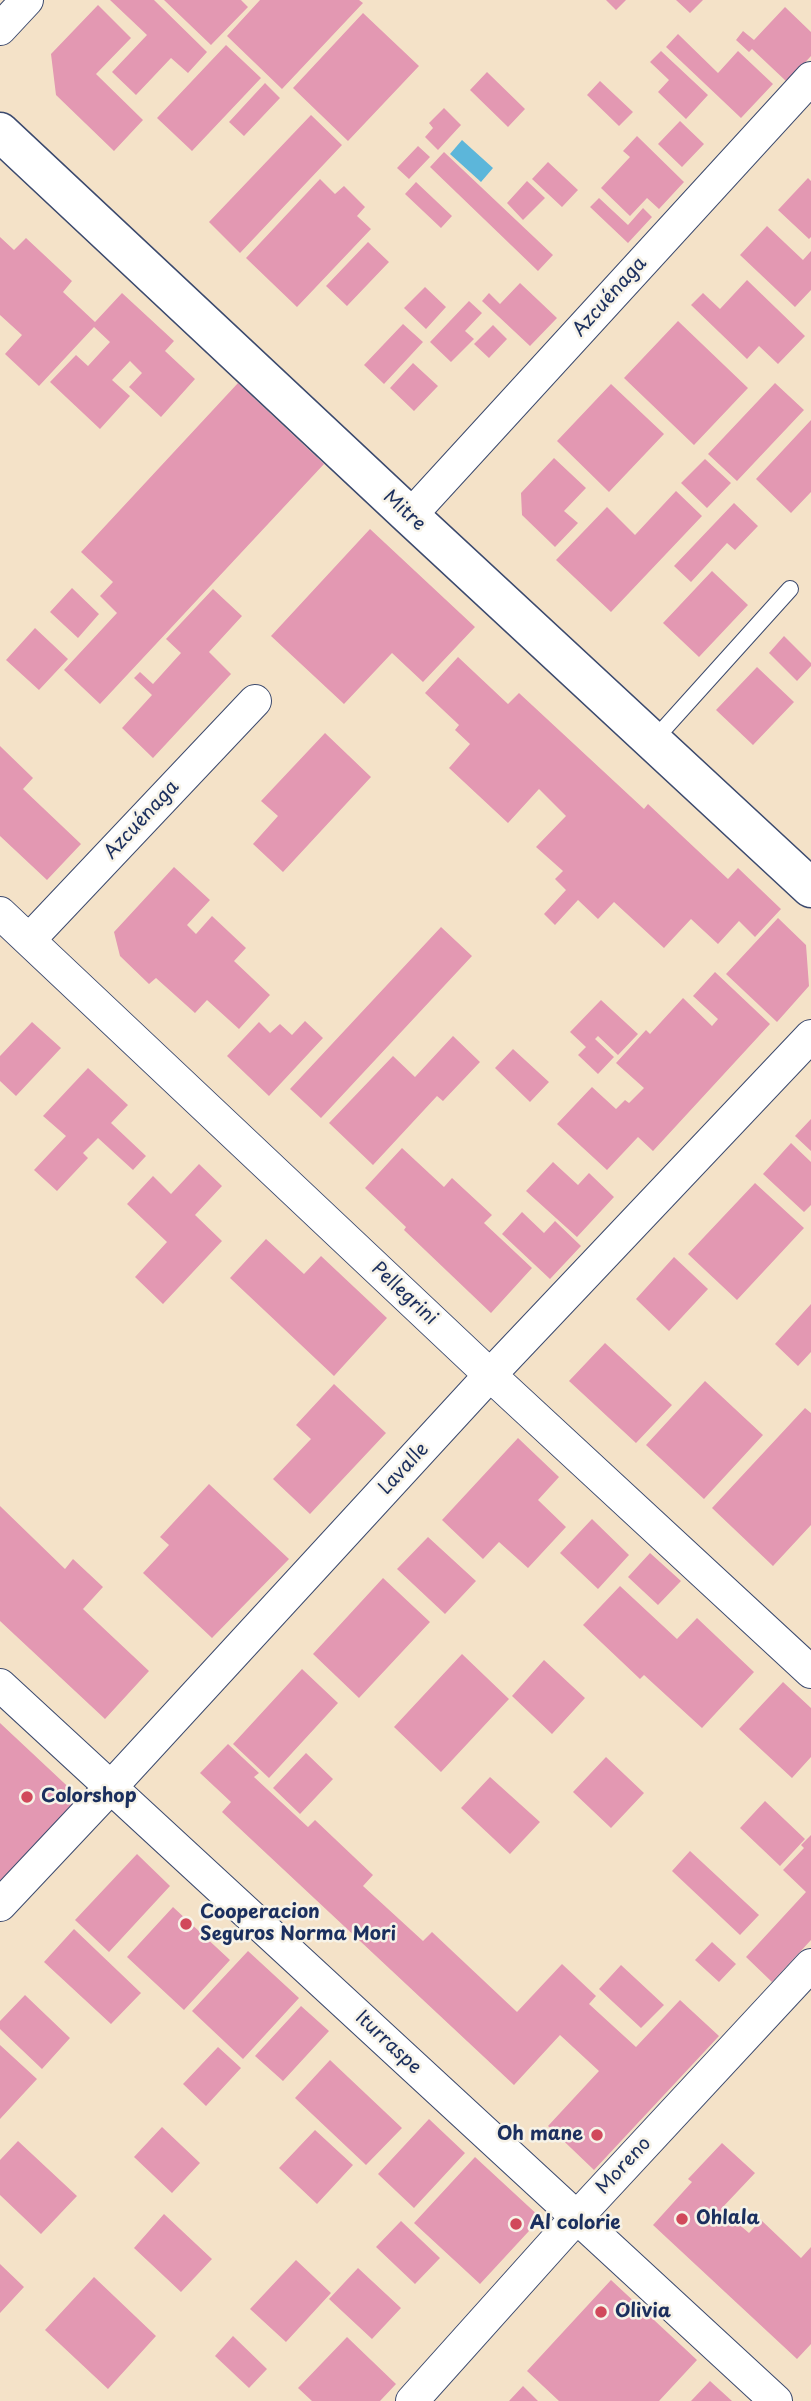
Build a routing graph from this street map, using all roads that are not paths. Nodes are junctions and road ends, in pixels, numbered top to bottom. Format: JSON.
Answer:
{"nodes":[{"id":1,"x":27,"y":0,"type":"edge"},
{"id":2,"x":0,"y":29,"type":"edge"},
{"id":3,"x":811,"y":78,"type":"edge"},
{"id":4,"x":0,"y":132,"type":"edge"},
{"id":5,"x":410,"y":516,"type":"junction"},
{"id":6,"x":790,"y":589,"type":"dead end"},
{"id":7,"x":255,"y":701,"type":"dead end"},
{"id":8,"x":653,"y":741,"type":"junction"},
{"id":9,"x":811,"y":888,"type":"edge"},
{"id":10,"x":0,"y":913,"type":"edge"},
{"id":11,"x":29,"y":940,"type":"junction"},
{"id":12,"x":811,"y":1035,"type":"edge"},
{"id":13,"x":490,"y":1375,"type":"junction"},
{"id":14,"x":811,"y":1672,"type":"edge"},
{"id":15,"x":0,"y":1685,"type":"edge"},
{"id":16,"x":111,"y":1787,"type":"junction"},
{"id":17,"x":0,"y":1905,"type":"edge"},
{"id":18,"x":811,"y":1965,"type":"edge"},
{"id":19,"x":577,"y":2217,"type":"junction"},
{"id":20,"x":412,"y":2401,"type":"edge"},
{"id":21,"x":776,"y":2401,"type":"edge"}],
"edges":[{"from":1,"to":2,"type":"street"},
{"from":3,"to":5,"type":"street","name":"Azcuénaga"},
{"from":4,"to":5,"type":"street","name":"Mitre"},
{"from":5,"to":8,"type":"street","name":"Mitre"},
{"from":6,"to":8,"type":"lane"},
{"from":7,"to":11,"type":"street","name":"Azcuénaga"},
{"from":8,"to":9,"type":"street","name":"Mitre"},
{"from":10,"to":11,"type":"street","name":"Pellegrini"},
{"from":11,"to":13,"type":"street","name":"Pellegrini"},
{"from":12,"to":13,"type":"street","name":"Lavalle"},
{"from":13,"to":14,"type":"street","name":"Pellegrini"},
{"from":13,"to":16,"type":"street","name":"Lavalle"},
{"from":15,"to":16,"type":"street","name":"Iturraspe"},
{"from":16,"to":17,"type":"street","name":"Lavalle"},
{"from":16,"to":19,"type":"street","name":"Iturraspe"},
{"from":18,"to":19,"type":"street","name":"Moreno"},
{"from":19,"to":20,"type":"street","name":"Moreno"},
{"from":19,"to":21,"type":"street","name":"Iturraspe"}]}
